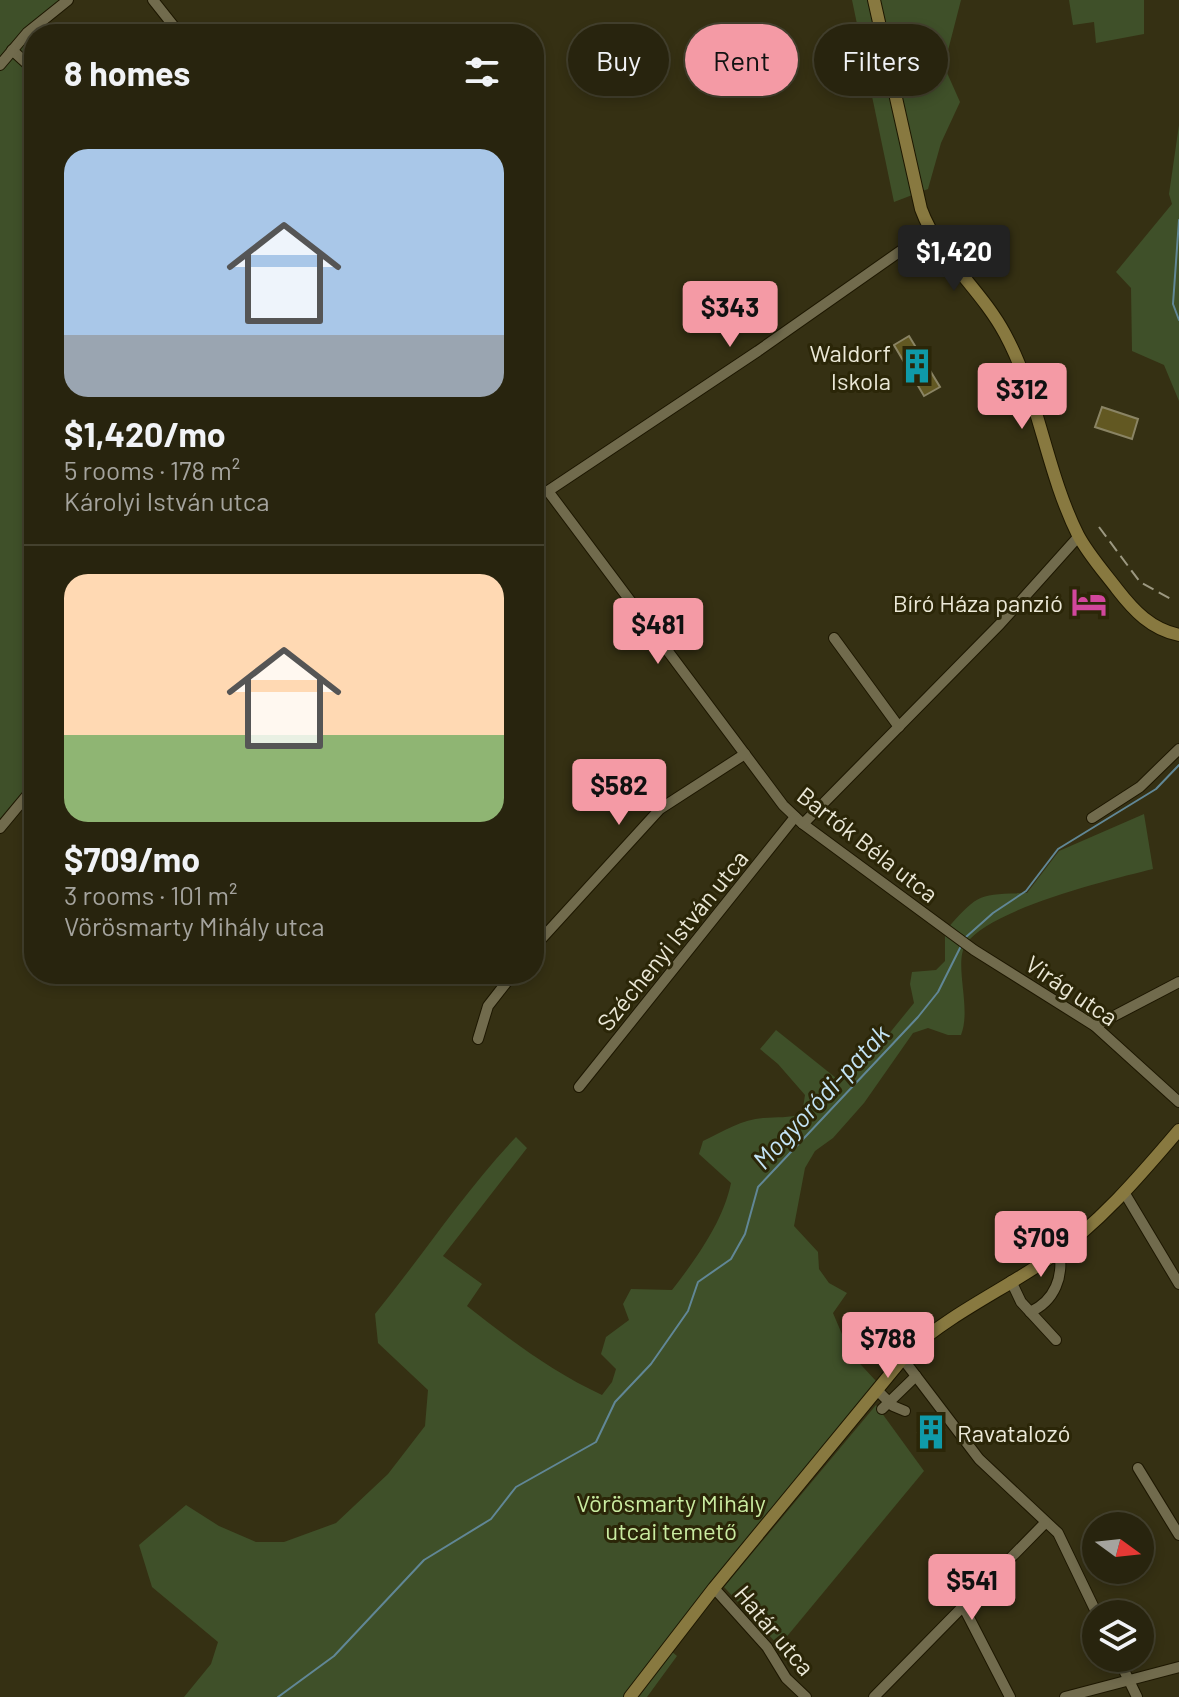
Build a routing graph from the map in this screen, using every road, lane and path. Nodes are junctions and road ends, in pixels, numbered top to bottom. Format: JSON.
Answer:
{"nodes":[{"id":1,"x":68,"y":0,"type":"edge"},
{"id":2,"x":153,"y":0,"type":"edge"},
{"id":3,"x":874,"y":0,"type":"edge"},
{"id":4,"x":43,"y":24,"type":"edge"},
{"id":5,"x":172,"y":24,"type":"edge"},
{"id":6,"x":24,"y":41,"type":"edge"},
{"id":7,"x":12,"y":50,"type":"junction"},
{"id":8,"x":24,"y":61,"type":"edge"},
{"id":9,"x":0,"y":65,"type":"edge"},
{"id":10,"x":929,"y":231,"type":"junction"},
{"id":11,"x":1079,"y":536,"type":"junction"},
{"id":12,"x":1179,"y":635,"type":"edge"},
{"id":13,"x":834,"y":638,"type":"dead end"},
{"id":14,"x":899,"y":727,"type":"junction"},
{"id":15,"x":1179,"y":749,"type":"edge"},
{"id":16,"x":745,"y":754,"type":"junction"},
{"id":17,"x":24,"y":799,"type":"edge"},
{"id":18,"x":1092,"y":818,"type":"dead end"},
{"id":19,"x":799,"y":821,"type":"junction"},
{"id":20,"x":0,"y":828,"type":"edge"},
{"id":21,"x":544,"y":936,"type":"edge"},
{"id":22,"x":967,"y":945,"type":"joint"},
{"id":23,"x":1179,"y":982,"type":"edge"},
{"id":24,"x":505,"y":984,"type":"edge"},
{"id":25,"x":1095,"y":1026,"type":"junction"},
{"id":26,"x":478,"y":1039,"type":"dead end"},
{"id":27,"x":579,"y":1087,"type":"dead end"},
{"id":28,"x":1179,"y":1102,"type":"edge"},
{"id":29,"x":1179,"y":1130,"type":"edge"},
{"id":30,"x":1124,"y":1192,"type":"junction"},
{"id":31,"x":1059,"y":1251,"type":"junction"},
{"id":32,"x":1011,"y":1281,"type":"junction"},
{"id":33,"x":1179,"y":1284,"type":"edge"},
{"id":34,"x":1030,"y":1312,"type":"junction"},
{"id":35,"x":1056,"y":1340,"type":"dead end"},
{"id":36,"x":903,"y":1359,"type":"junction"},
{"id":37,"x":916,"y":1376,"type":"junction"},
{"id":38,"x":877,"y":1390,"type":"junction"},
{"id":39,"x":886,"y":1405,"type":"junction"},
{"id":40,"x":905,"y":1411,"type":"dead end"},
{"id":41,"x":1138,"y":1468,"type":"dead end"},
{"id":42,"x":1045,"y":1523,"type":"junction"},
{"id":43,"x":1179,"y":1535,"type":"edge"},
{"id":44,"x":714,"y":1588,"type":"junction"},
{"id":45,"x":1090,"y":1600,"type":"edge"},
{"id":46,"x":963,"y":1606,"type":"junction"},
{"id":47,"x":1179,"y":1667,"type":"edge"},
{"id":48,"x":1125,"y":1672,"type":"edge"},
{"id":49,"x":1129,"y":1681,"type":"junction"},
{"id":50,"x":630,"y":1697,"type":"edge"},
{"id":51,"x":806,"y":1697,"type":"edge"},
{"id":52,"x":874,"y":1697,"type":"edge"},
{"id":53,"x":1010,"y":1697,"type":"edge"},
{"id":54,"x":1065,"y":1697,"type":"edge"},
{"id":55,"x":1137,"y":1697,"type":"edge"}],
"edges":[{"from":1,"to":4,"type":"street"},
{"from":2,"to":5,"type":"street"},
{"from":3,"to":10,"type":"main road"},
{"from":6,"to":7,"type":"street"},
{"from":7,"to":8,"type":"street"},
{"from":7,"to":9,"type":"street"},
{"from":10,"to":11,"type":"main road"},
{"from":10,"to":16,"type":"street","name":"Bartók Béla utca"},
{"from":11,"to":12,"type":"main road"},
{"from":11,"to":14,"type":"street","name":"Széchenyi István utca"},
{"from":13,"to":14,"type":"street"},
{"from":14,"to":19,"type":"street","name":"Széchenyi István utca"},
{"from":15,"to":18,"type":"street"},
{"from":16,"to":19,"type":"street","name":"Bartók Béla utca"},
{"from":16,"to":21,"type":"street"},
{"from":17,"to":20,"type":"street"},
{"from":19,"to":22,"type":"street","name":"Bartók Béla utca"},
{"from":19,"to":27,"type":"street","name":"Széchenyi István utca"},
{"from":22,"to":25,"type":"street","name":"Virág utca"},
{"from":23,"to":25,"type":"street"},
{"from":24,"to":26,"type":"street"},
{"from":25,"to":28,"type":"street","name":"Virág utca"},
{"from":29,"to":30,"type":"main road"},
{"from":30,"to":31,"type":"main road"},
{"from":30,"to":33,"type":"street"},
{"from":31,"to":32,"type":"main road"},
{"from":31,"to":34,"type":"street"},
{"from":32,"to":34,"type":"street"},
{"from":32,"to":36,"type":"main road"},
{"from":34,"to":35,"type":"street"},
{"from":36,"to":37,"type":"street"},
{"from":36,"to":38,"type":"main road"},
{"from":37,"to":39,"type":"street"},
{"from":37,"to":42,"type":"street"},
{"from":38,"to":39,"type":"street"},
{"from":38,"to":44,"type":"main road"},
{"from":39,"to":40,"type":"street"},
{"from":41,"to":43,"type":"street"},
{"from":42,"to":45,"type":"street"},
{"from":42,"to":46,"type":"street"},
{"from":44,"to":50,"type":"main road"},
{"from":44,"to":51,"type":"street","name":"Határ utca"},
{"from":46,"to":52,"type":"street"},
{"from":46,"to":53,"type":"street"},
{"from":47,"to":49,"type":"street"},
{"from":48,"to":49,"type":"street"},
{"from":49,"to":54,"type":"street"},
{"from":49,"to":55,"type":"street"}]}
